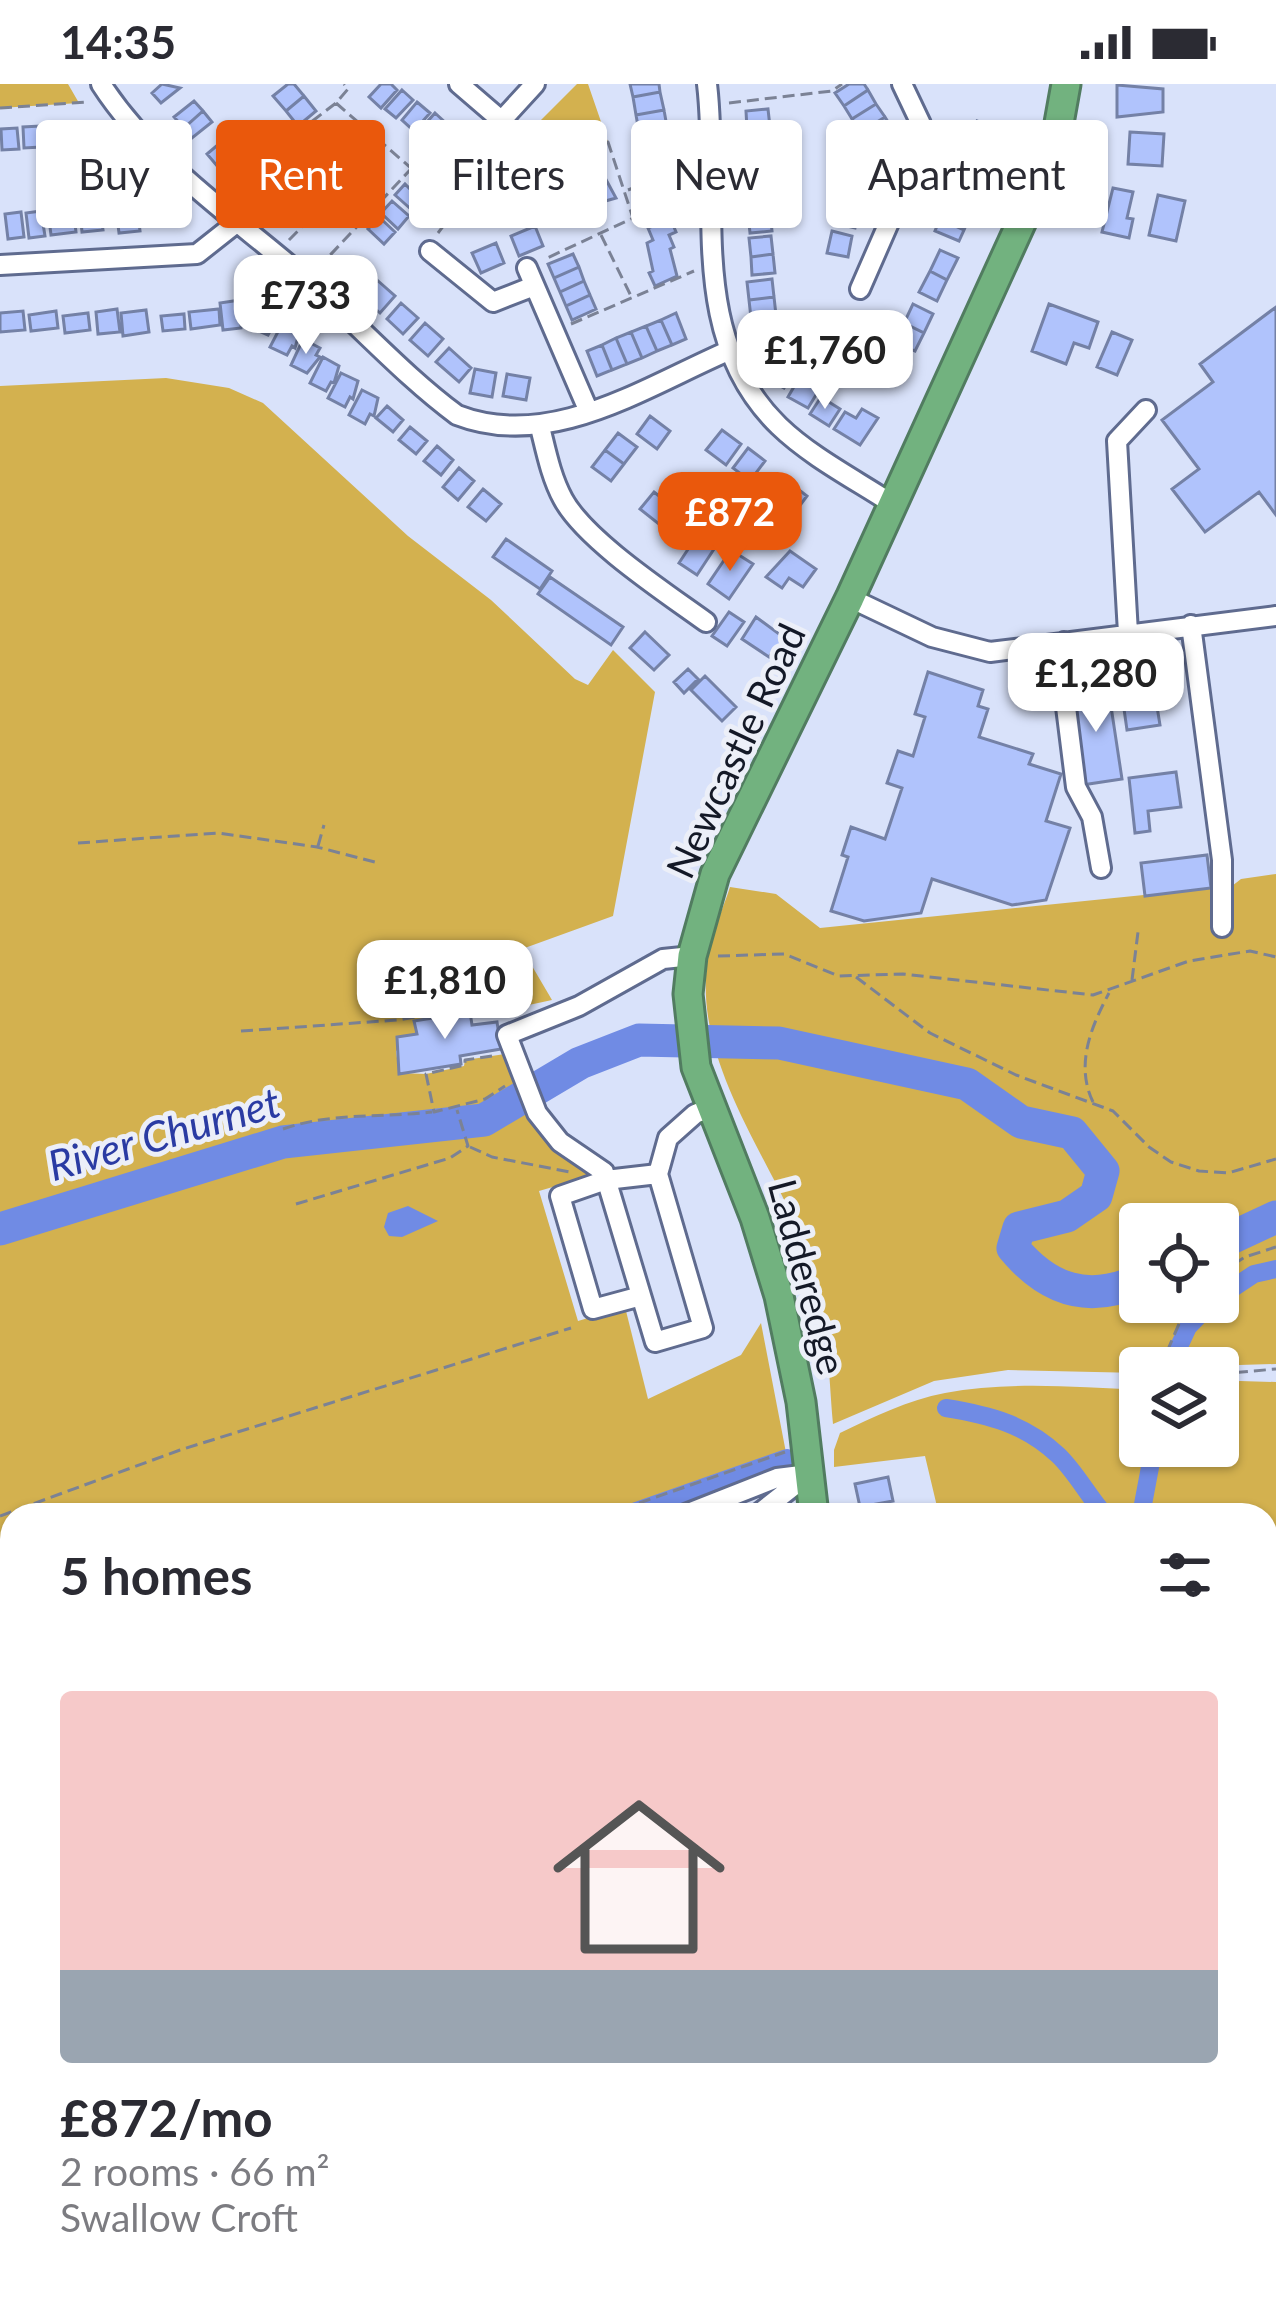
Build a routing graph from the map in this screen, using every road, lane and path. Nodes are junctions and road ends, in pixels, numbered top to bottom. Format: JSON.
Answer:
{"nodes":[{"id":1,"x":344,"y":84,"type":"edge"},
{"id":2,"x":459,"y":84,"type":"edge"},
{"id":3,"x":535,"y":84,"type":"edge"},
{"id":4,"x":706,"y":84,"type":"edge"},
{"id":5,"x":842,"y":84,"type":"edge"},
{"id":6,"x":902,"y":84,"type":"edge"},
{"id":7,"x":1066,"y":84,"type":"edge"},
{"id":8,"x":107,"y":93,"type":"edge"},
{"id":9,"x":336,"y":103,"type":"junction"},
{"id":10,"x":709,"y":106,"type":"junction"},
{"id":11,"x":0,"y":108,"type":"edge"},
{"id":12,"x":355,"y":120,"type":"edge"},
{"id":13,"x":500,"y":120,"type":"edge"},
{"id":14,"x":508,"y":120,"type":"edge"},
{"id":15,"x":710,"y":120,"type":"edge"},
{"id":16,"x":607,"y":142,"type":"edge"},
{"id":17,"x":385,"y":147,"type":"edge"},
{"id":18,"x":409,"y":167,"type":"edge"},
{"id":19,"x":409,"y":171,"type":"edge"},
{"id":20,"x":631,"y":189,"type":"edge"},
{"id":21,"x":625,"y":191,"type":"junction"},
{"id":22,"x":210,"y":199,"type":"junction"},
{"id":23,"x":216,"y":205,"type":"edge"},
{"id":24,"x":231,"y":228,"type":"edge"},
{"id":25,"x":241,"y":228,"type":"edge"},
{"id":26,"x":301,"y":228,"type":"edge"},
{"id":27,"x":444,"y":228,"type":"edge"},
{"id":28,"x":712,"y":228,"type":"edge"},
{"id":29,"x":601,"y":233,"type":"junction"},
{"id":30,"x":430,"y":250,"type":"joint"},
{"id":31,"x":275,"y":255,"type":"junction"},
{"id":32,"x":712,"y":263,"type":"junction"},
{"id":33,"x":0,"y":265,"type":"edge"},
{"id":34,"x":530,"y":277,"type":"junction"},
{"id":35,"x":307,"y":280,"type":"junction"},
{"id":36,"x":860,"y":289,"type":"dead end"},
{"id":37,"x":632,"y":298,"type":"junction"},
{"id":38,"x":554,"y":332,"type":"junction"},
{"id":39,"x":728,"y":351,"type":"junction"},
{"id":40,"x":1146,"y":410,"type":"dead end"},
{"id":41,"x":589,"y":412,"type":"junction"},
{"id":42,"x":540,"y":427,"type":"junction"},
{"id":43,"x":893,"y":505,"type":"junction"},
{"id":44,"x":850,"y":598,"type":"junction"},
{"id":45,"x":1276,"y":616,"type":"edge"},
{"id":46,"x":706,"y":622,"type":"dead end"},
{"id":47,"x":1191,"y":625,"type":"junction"},
{"id":48,"x":1128,"y":633,"type":"junction"},
{"id":49,"x":1064,"y":642,"type":"junction"},
{"id":50,"x":324,"y":825,"type":"dead end"},
{"id":51,"x":78,"y":843,"type":"dead end"},
{"id":52,"x":317,"y":848,"type":"junction"},
{"id":53,"x":374,"y":862,"type":"dead end"},
{"id":54,"x":1101,"y":868,"type":"dead end"},
{"id":55,"x":1222,"y":927,"type":"dead end"},
{"id":56,"x":1138,"y":932,"type":"dead end"},
{"id":57,"x":692,"y":956,"type":"junction"},
{"id":58,"x":1276,"y":957,"type":"edge"},
{"id":59,"x":854,"y":976,"type":"junction"},
{"id":60,"x":1132,"y":981,"type":"junction"},
{"id":61,"x":1110,"y":991,"type":"junction"},
{"id":62,"x":497,"y":1009,"type":"dead end"},
{"id":63,"x":241,"y":1031,"type":"dead end"},
{"id":64,"x":508,"y":1054,"type":"junction"},
{"id":65,"x":696,"y":1066,"type":"joint"},
{"id":66,"x":1093,"y":1102,"type":"junction"},
{"id":67,"x":712,"y":1107,"type":"junction"},
{"id":68,"x":457,"y":1108,"type":"junction"},
{"id":69,"x":434,"y":1112,"type":"junction"},
{"id":70,"x":283,"y":1129,"type":"dead end"},
{"id":71,"x":468,"y":1146,"type":"junction"},
{"id":72,"x":1276,"y":1159,"type":"edge"},
{"id":73,"x":582,"y":1172,"type":"dead end"},
{"id":74,"x":658,"y":1174,"type":"junction"},
{"id":75,"x":605,"y":1176,"type":"junction"},
{"id":76,"x":296,"y":1204,"type":"dead end"},
{"id":77,"x":1276,"y":1247,"type":"edge"},
{"id":78,"x":1239,"y":1261,"type":"edge"},
{"id":79,"x":641,"y":1296,"type":"junction"},
{"id":80,"x":571,"y":1328,"type":"dead end"},
{"id":81,"x":1276,"y":1369,"type":"edge"},
{"id":82,"x":1239,"y":1372,"type":"edge"},
{"id":83,"x":808,"y":1460,"type":"junction"},
{"id":84,"x":35,"y":1503,"type":"edge"},
{"id":85,"x":649,"y":1503,"type":"edge"},
{"id":86,"x":714,"y":1503,"type":"edge"},
{"id":87,"x":769,"y":1503,"type":"edge"},
{"id":88,"x":813,"y":1503,"type":"edge"}],
"edges":[{"from":1,"to":9,"type":"path"},
{"from":2,"to":13,"type":"street"},
{"from":3,"to":14,"type":"street"},
{"from":4,"to":10,"type":"street"},
{"from":5,"to":10,"type":"path"},
{"from":6,"to":36,"type":"street"},
{"from":7,"to":43,"type":"highway","name":"Newcastle Road"},
{"from":8,"to":11,"type":"path"},
{"from":8,"to":22,"type":"street"},
{"from":9,"to":12,"type":"path"},
{"from":9,"to":22,"type":"path"},
{"from":10,"to":15,"type":"street"},
{"from":16,"to":21,"type":"path"},
{"from":17,"to":18,"type":"path"},
{"from":19,"to":35,"type":"path"},
{"from":20,"to":21,"type":"path"},
{"from":21,"to":29,"type":"path"},
{"from":22,"to":23,"type":"street"},
{"from":24,"to":33,"type":"street"},
{"from":25,"to":31,"type":"street"},
{"from":26,"to":31,"type":"path"},
{"from":27,"to":30,"type":"path"},
{"from":28,"to":32,"type":"street"},
{"from":29,"to":34,"type":"path"},
{"from":29,"to":37,"type":"path"},
{"from":30,"to":34,"type":"street"},
{"from":31,"to":35,"type":"street"},
{"from":32,"to":37,"type":"path"},
{"from":32,"to":39,"type":"street"},
{"from":34,"to":38,"type":"street"},
{"from":35,"to":42,"type":"street"},
{"from":37,"to":38,"type":"path"},
{"from":38,"to":41,"type":"street"},
{"from":39,"to":41,"type":"street"},
{"from":39,"to":43,"type":"street"},
{"from":40,"to":48,"type":"street"},
{"from":41,"to":42,"type":"street"},
{"from":42,"to":46,"type":"street"},
{"from":43,"to":44,"type":"highway","name":"Newcastle Road"},
{"from":44,"to":49,"type":"street"},
{"from":44,"to":57,"type":"highway","name":"Newcastle Road"},
{"from":45,"to":47,"type":"street"},
{"from":47,"to":48,"type":"street"},
{"from":47,"to":55,"type":"street"},
{"from":48,"to":49,"type":"street"},
{"from":49,"to":54,"type":"street"},
{"from":50,"to":52,"type":"path"},
{"from":51,"to":52,"type":"path"},
{"from":52,"to":53,"type":"path"},
{"from":56,"to":60,"type":"path"},
{"from":57,"to":59,"type":"path"},
{"from":57,"to":64,"type":"street"},
{"from":57,"to":65,"type":"highway","name":"Newcastle Road"},
{"from":58,"to":60,"type":"path"},
{"from":59,"to":61,"type":"path"},
{"from":59,"to":66,"type":"path"},
{"from":60,"to":61,"type":"path"},
{"from":61,"to":66,"type":"path"},
{"from":62,"to":63,"type":"path"},
{"from":64,"to":68,"type":"path"},
{"from":64,"to":69,"type":"path"},
{"from":64,"to":75,"type":"street"},
{"from":65,"to":67,"type":"highway","name":"Ladderedge"},
{"from":66,"to":72,"type":"path"},
{"from":67,"to":74,"type":"street"},
{"from":67,"to":83,"type":"highway","name":"Ladderedge"},
{"from":68,"to":69,"type":"path"},
{"from":68,"to":71,"type":"path"},
{"from":69,"to":70,"type":"path"},
{"from":71,"to":73,"type":"path"},
{"from":71,"to":76,"type":"path"},
{"from":74,"to":75,"type":"street"},
{"from":74,"to":79,"type":"street"},
{"from":75,"to":79,"type":"street"},
{"from":75,"to":79,"type":"street"},
{"from":77,"to":78,"type":"path"},
{"from":80,"to":84,"type":"path"},
{"from":81,"to":82,"type":"path"},
{"from":83,"to":85,"type":"path"},
{"from":83,"to":86,"type":"street"},
{"from":83,"to":87,"type":"street"},
{"from":83,"to":88,"type":"highway","name":"Ladderedge"}]}
